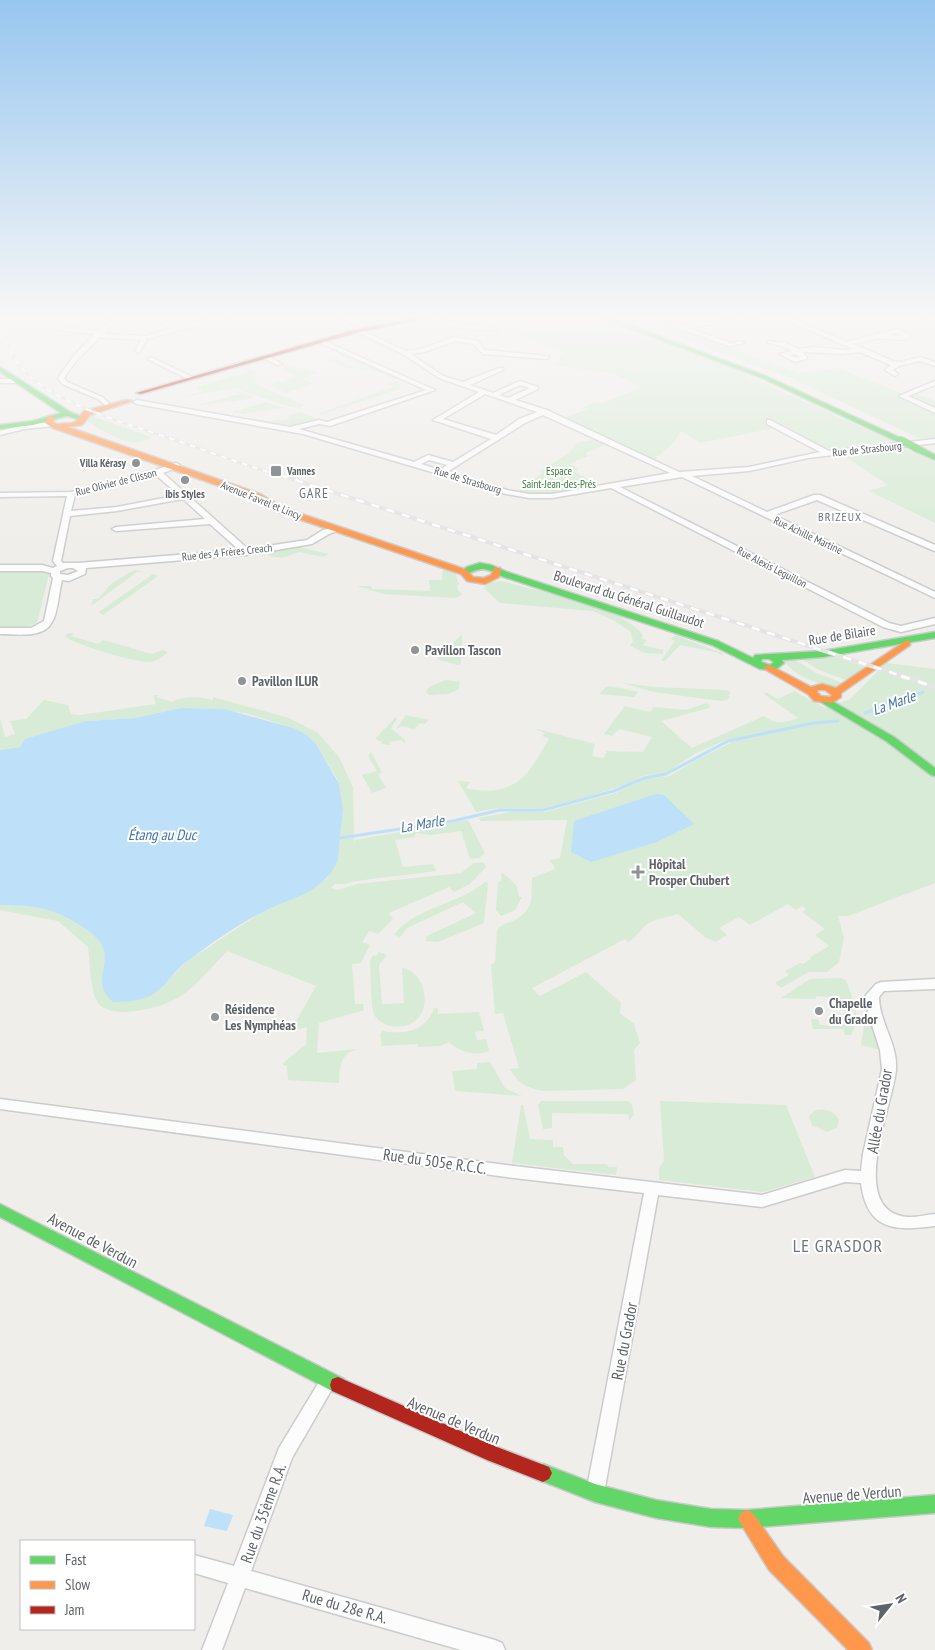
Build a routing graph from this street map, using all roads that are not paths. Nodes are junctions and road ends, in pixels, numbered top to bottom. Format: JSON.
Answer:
{"nodes":[{"id":1,"x":32,"y":394,"type":"edge"},
{"id":2,"x":89,"y":394,"type":"edge"},
{"id":3,"x":145,"y":394,"type":"edge"},
{"id":4,"x":420,"y":394,"type":"edge"},
{"id":5,"x":481,"y":394,"type":"edge"},
{"id":6,"x":490,"y":394,"type":"edge"},
{"id":7,"x":522,"y":394,"type":"edge"},
{"id":8,"x":803,"y":394,"type":"edge"},
{"id":9,"x":812,"y":394,"type":"edge"},
{"id":10,"x":907,"y":394,"type":"edge"},
{"id":11,"x":493,"y":395,"type":"joint"},
{"id":12,"x":137,"y":398,"type":"junction"},
{"id":13,"x":509,"y":400,"type":"junction"},
{"id":14,"x":105,"y":403,"type":"junction"},
{"id":15,"x":164,"y":407,"type":"junction"},
{"id":16,"x":935,"y":411,"type":"edge"},
{"id":17,"x":544,"y":412,"type":"junction"},
{"id":18,"x":64,"y":418,"type":"junction"},
{"id":19,"x":770,"y":422,"type":"dead end"},
{"id":20,"x":0,"y":427,"type":"edge"},
{"id":21,"x":291,"y":430,"type":"junction"},
{"id":22,"x":0,"y":433,"type":"edge"},
{"id":23,"x":498,"y":438,"type":"junction"},
{"id":24,"x":905,"y":439,"type":"junction"},
{"id":25,"x":928,"y":446,"type":"edge"},
{"id":26,"x":828,"y":454,"type":"junction"},
{"id":27,"x":935,"y":458,"type":"edge"},
{"id":28,"x":416,"y":465,"type":"junction"},
{"id":29,"x":454,"y":465,"type":"junction"},
{"id":30,"x":174,"y":466,"type":"junction"},
{"id":31,"x":158,"y":472,"type":"junction"},
{"id":32,"x":442,"y":472,"type":"junction"},
{"id":33,"x":679,"y":474,"type":"junction"},
{"id":34,"x":613,"y":486,"type":"junction"},
{"id":35,"x":71,"y":494,"type":"junction"},
{"id":36,"x":0,"y":495,"type":"edge"},
{"id":37,"x":186,"y":496,"type":"junction"},
{"id":38,"x":67,"y":514,"type":"junction"},
{"id":39,"x":766,"y":516,"type":"junction"},
{"id":40,"x":213,"y":521,"type":"junction"},
{"id":41,"x":116,"y":528,"type":"dead end"},
{"id":42,"x":338,"y":529,"type":"junction"},
{"id":43,"x":935,"y":548,"type":"edge"},
{"id":44,"x":246,"y":552,"type":"junction"},
{"id":45,"x":0,"y":568,"type":"edge"},
{"id":46,"x":80,"y":569,"type":"junction"},
{"id":47,"x":58,"y":572,"type":"junction"},
{"id":48,"x":464,"y":572,"type":"junction"},
{"id":49,"x":494,"y":575,"type":"junction"},
{"id":50,"x":73,"y":577,"type":"junction"},
{"id":51,"x":53,"y":595,"type":"junction"},
{"id":52,"x":935,"y":595,"type":"edge"},
{"id":53,"x":935,"y":621,"type":"edge"},
{"id":54,"x":0,"y":631,"type":"edge"},
{"id":55,"x":935,"y":635,"type":"edge"},
{"id":56,"x":914,"y":640,"type":"junction"},
{"id":57,"x":757,"y":659,"type":"joint"},
{"id":58,"x":774,"y":663,"type":"junction"},
{"id":59,"x":832,"y":696,"type":"junction"},
{"id":60,"x":935,"y":773,"type":"edge"},
{"id":61,"x":935,"y":984,"type":"edge"},
{"id":62,"x":0,"y":1104,"type":"edge"},
{"id":63,"x":866,"y":1177,"type":"junction"},
{"id":64,"x":652,"y":1188,"type":"junction"},
{"id":65,"x":0,"y":1210,"type":"edge"},
{"id":66,"x":935,"y":1220,"type":"edge"},
{"id":67,"x":328,"y":1382,"type":"junction"},
{"id":68,"x":595,"y":1493,"type":"junction"},
{"id":69,"x":935,"y":1504,"type":"edge"},
{"id":70,"x":747,"y":1520,"type":"junction"},
{"id":71,"x":195,"y":1564,"type":"edge"},
{"id":72,"x":240,"y":1576,"type":"junction"},
{"id":73,"x":212,"y":1650,"type":"edge"},
{"id":74,"x":495,"y":1650,"type":"edge"},
{"id":75,"x":862,"y":1650,"type":"edge"}],
"edges":[{"from":1,"to":18,"type":"main road","name":"Avenue Favrel et Lincy"},
{"from":2,"to":14,"type":"street"},
{"from":3,"to":12,"type":"main road"},
{"from":4,"to":21,"type":"street"},
{"from":5,"to":23,"type":"street"},
{"from":6,"to":11,"type":"street","name":"Rue Achille Martine"},
{"from":7,"to":13,"type":"street"},
{"from":8,"to":24,"type":"main road"},
{"from":9,"to":24,"type":"main road"},
{"from":10,"to":16,"type":"street"},
{"from":11,"to":13,"type":"street","name":"Rue Achille Martine"},
{"from":12,"to":14,"type":"main road"},
{"from":12,"to":15,"type":"street","name":"Rue de Strasbourg"},
{"from":12,"to":15,"type":"street","name":"Rue de Strasbourg"},
{"from":12,"to":18,"type":"main road"},
{"from":13,"to":17,"type":"street","name":"Rue Achille Martine"},
{"from":14,"to":18,"type":"main road"},
{"from":15,"to":21,"type":"street","name":"Rue de Strasbourg"},
{"from":17,"to":23,"type":"street"},
{"from":17,"to":33,"type":"street","name":"Rue Achille Martine"},
{"from":18,"to":20,"type":"main road"},
{"from":18,"to":22,"type":"street"},
{"from":18,"to":30,"type":"main road","name":"Avenue Favrel et Lincy"},
{"from":19,"to":26,"type":"street"},
{"from":21,"to":28,"type":"street","name":"Rue de Strasbourg"},
{"from":23,"to":29,"type":"street"},
{"from":24,"to":25,"type":"main road"},
{"from":25,"to":26,"type":"street","name":"Rue de Strasbourg"},
{"from":25,"to":27,"type":"main road"},
{"from":26,"to":33,"type":"street","name":"Rue de Strasbourg"},
{"from":28,"to":29,"type":"street"},
{"from":28,"to":32,"type":"street","name":"Rue de Strasbourg"},
{"from":29,"to":32,"type":"street"},
{"from":30,"to":31,"type":"street","name":"Rue Olivier de Clisson"},
{"from":30,"to":42,"type":"main road","name":"Avenue Favrel et Lincy"},
{"from":31,"to":35,"type":"street","name":"Rue Olivier de Clisson"},
{"from":31,"to":37,"type":"street"},
{"from":32,"to":34,"type":"street","name":"Rue de Strasbourg"},
{"from":33,"to":34,"type":"street","name":"Rue de Strasbourg"},
{"from":33,"to":39,"type":"street","name":"Rue Achille Martine"},
{"from":34,"to":53,"type":"street","name":"Rue Alexis Leguillon"},
{"from":35,"to":36,"type":"street","name":"Rue Olivier de Clisson"},
{"from":35,"to":38,"type":"street"},
{"from":37,"to":38,"type":"street"},
{"from":37,"to":40,"type":"street"},
{"from":38,"to":47,"type":"street"},
{"from":39,"to":43,"type":"street"},
{"from":39,"to":52,"type":"street","name":"Rue Achille Martine"},
{"from":40,"to":41,"type":"street"},
{"from":40,"to":44,"type":"street"},
{"from":42,"to":44,"type":"street","name":"Rue des 4 Frères Creach"},
{"from":42,"to":48,"type":"main road","name":"Avenue Favrel et Lincy"},
{"from":44,"to":46,"type":"street","name":"Rue des 4 Frères Creach"},
{"from":45,"to":47,"type":"street"},
{"from":46,"to":47,"type":"street"},
{"from":46,"to":50,"type":"street"},
{"from":47,"to":50,"type":"street"},
{"from":47,"to":51,"type":"street"},
{"from":48,"to":49,"type":"main road","name":"Avenue Favrel et Lincy"},
{"from":48,"to":49,"type":"main road"},
{"from":49,"to":57,"type":"main road","name":"Boulevard du Général Guillaudot"},
{"from":50,"to":51,"type":"street"},
{"from":51,"to":54,"type":"street"},
{"from":55,"to":56,"type":"main road","name":"Rue de Bilaire"},
{"from":56,"to":58,"type":"main road","name":"Rue de Bilaire"},
{"from":56,"to":59,"type":"main road","name":"Rue de Bilaire"},
{"from":57,"to":58,"type":"main road","name":"Rue de Bilaire"},
{"from":58,"to":59,"type":"main road"},
{"from":59,"to":60,"type":"main road"},
{"from":61,"to":63,"type":"street","name":"Allée du Grador"},
{"from":62,"to":64,"type":"street","name":"Rue du 505e R.C.C."},
{"from":63,"to":64,"type":"street","name":"Rue du 505e R.C.C."},
{"from":63,"to":66,"type":"street"},
{"from":64,"to":68,"type":"street","name":"Rue du Grador"},
{"from":65,"to":67,"type":"main road","name":"Avenue de Verdun"},
{"from":67,"to":68,"type":"main road","name":"Avenue de Verdun"},
{"from":67,"to":72,"type":"street","name":"Rue du 35ème R.A."},
{"from":68,"to":70,"type":"main road","name":"Avenue de Verdun"},
{"from":69,"to":70,"type":"main road","name":"Avenue de Verdun"},
{"from":70,"to":75,"type":"main road"},
{"from":71,"to":72,"type":"street","name":"Rue du 28e R.A."},
{"from":72,"to":73,"type":"street","name":"Rue du 35ème R.A."},
{"from":72,"to":74,"type":"street","name":"Rue du 28e R.A."}]}
